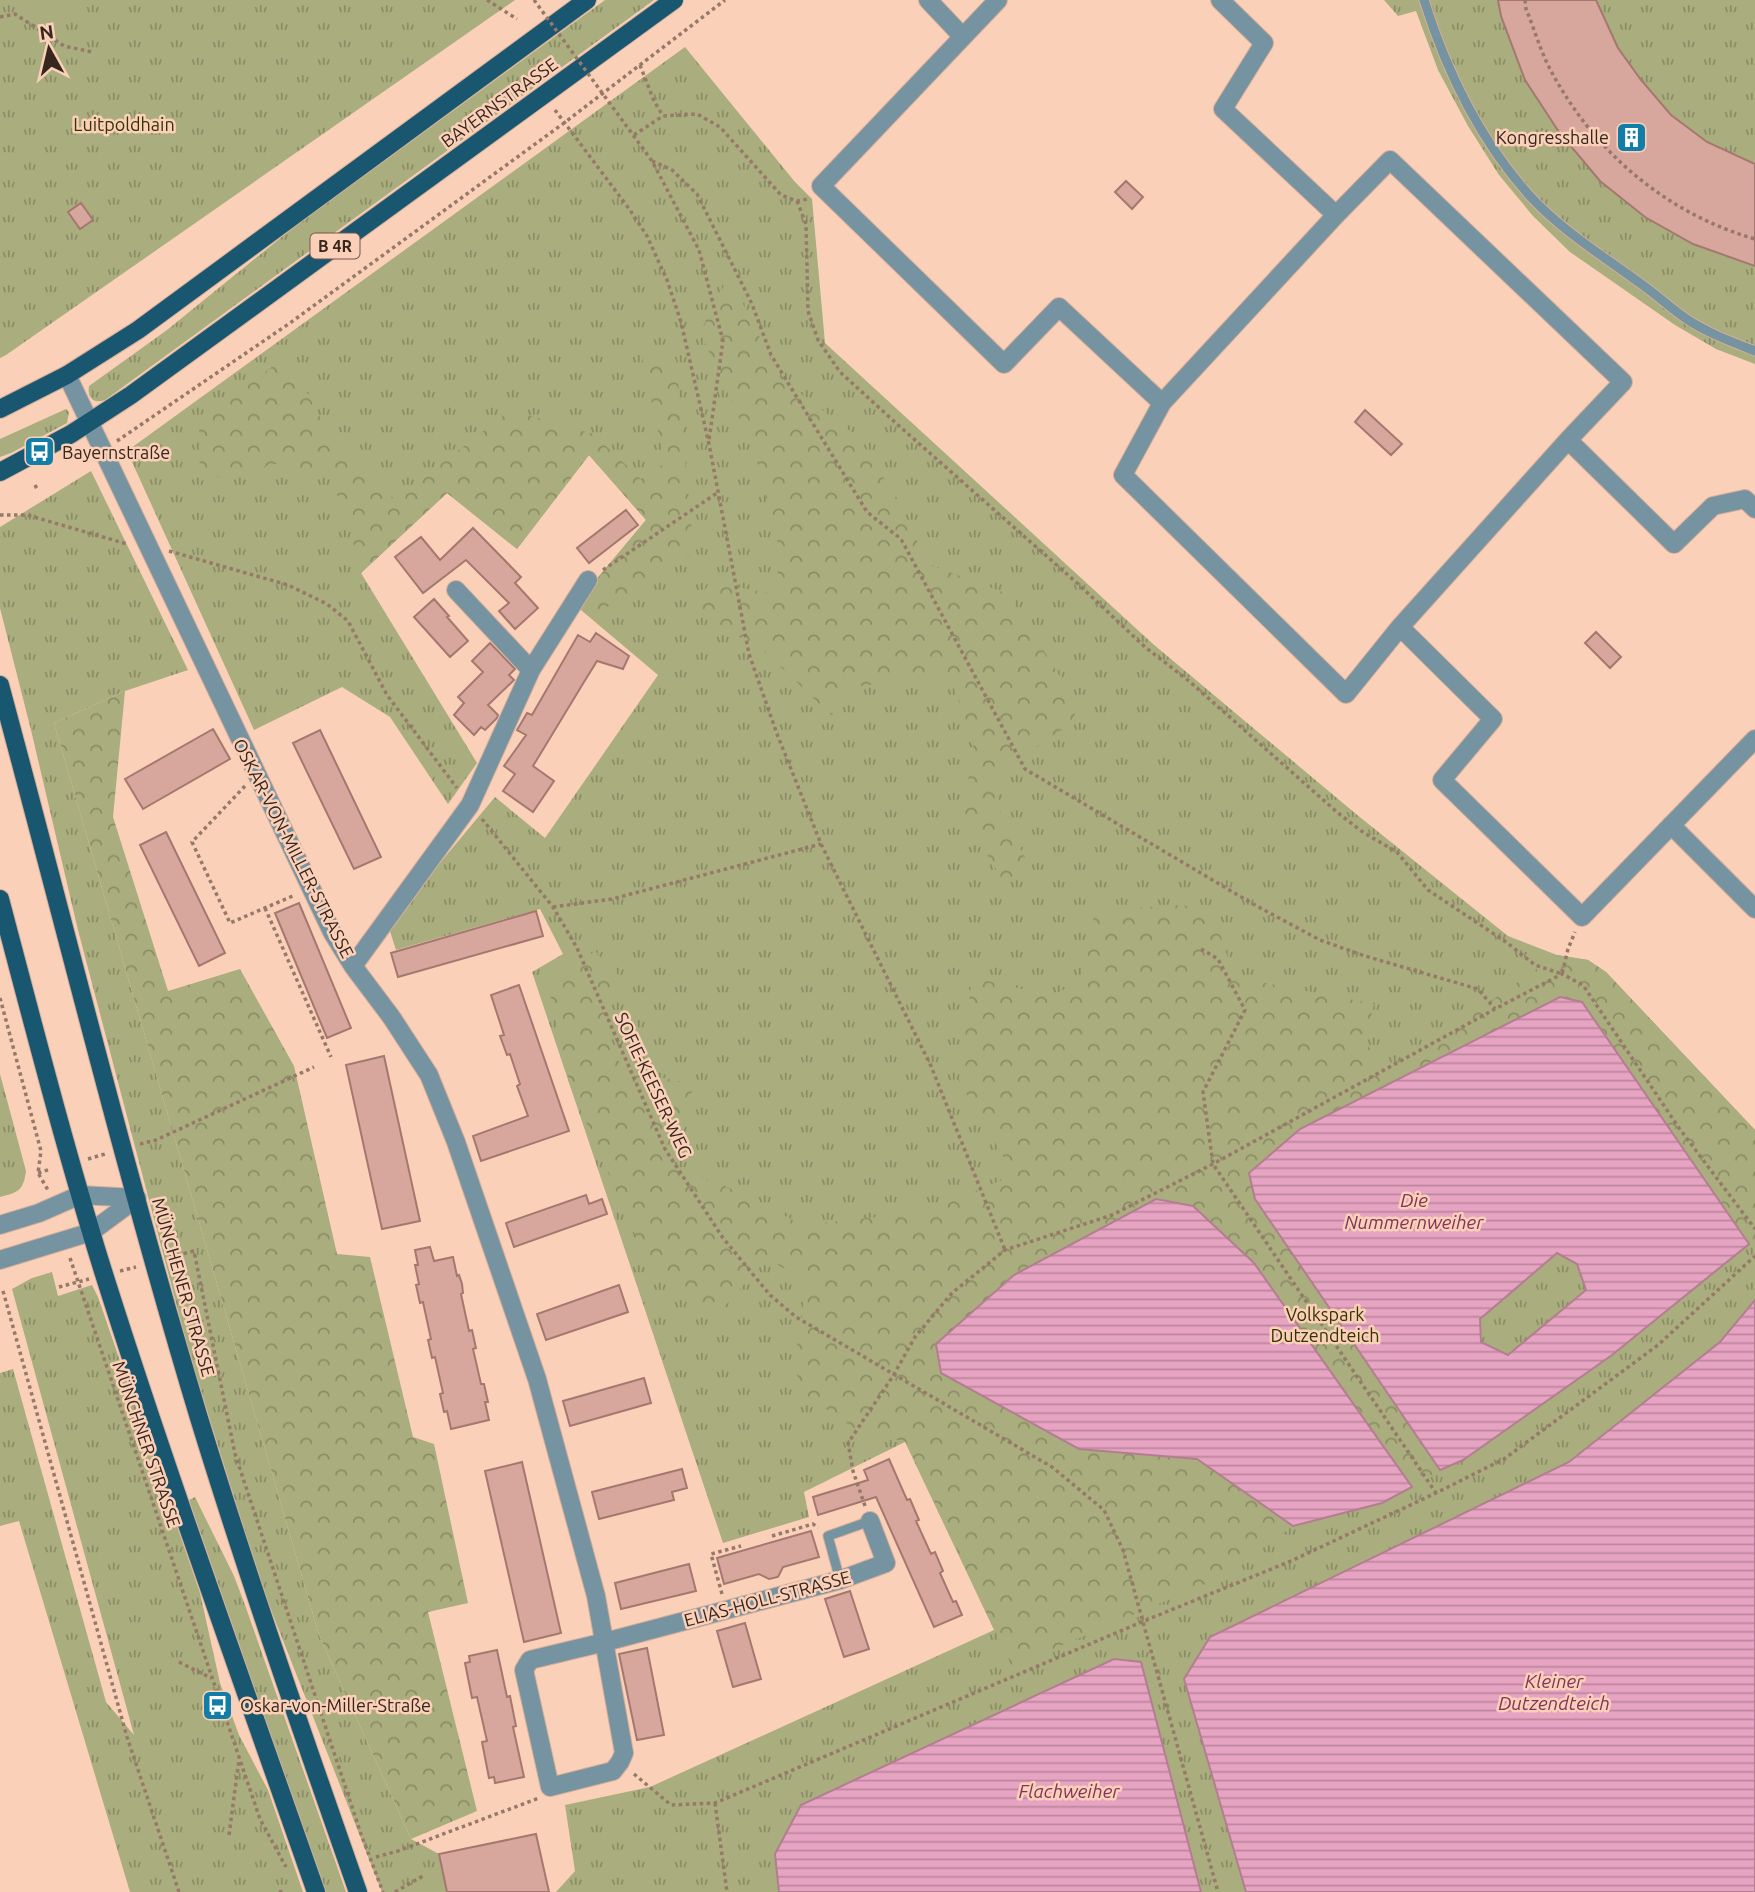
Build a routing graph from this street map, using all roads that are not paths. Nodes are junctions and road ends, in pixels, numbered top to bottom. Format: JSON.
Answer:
{"nodes":[{"id":1,"x":587,"y":0,"type":"edge"},
{"id":2,"x":674,"y":0,"type":"edge"},
{"id":3,"x":928,"y":0,"type":"edge"},
{"id":4,"x":998,"y":0,"type":"edge"},
{"id":5,"x":1220,"y":0,"type":"edge"},
{"id":6,"x":1424,"y":0,"type":"edge"},
{"id":7,"x":962,"y":37,"type":"junction"},
{"id":8,"x":1336,"y":215,"type":"junction"},
{"id":9,"x":1755,"y":351,"type":"edge"},
{"id":10,"x":67,"y":375,"type":"junction"},
{"id":11,"x":1162,"y":403,"type":"junction"},
{"id":12,"x":0,"y":409,"type":"edge"},
{"id":13,"x":90,"y":422,"type":"junction"},
{"id":14,"x":1568,"y":440,"type":"junction"},
{"id":15,"x":0,"y":472,"type":"edge"},
{"id":16,"x":1755,"y":509,"type":"edge"},
{"id":17,"x":588,"y":580,"type":"road end"},
{"id":18,"x":456,"y":590,"type":"dead end"},
{"id":19,"x":1400,"y":627,"type":"junction"},
{"id":20,"x":531,"y":670,"type":"junction"},
{"id":21,"x":0,"y":685,"type":"edge"},
{"id":22,"x":1755,"y":739,"type":"edge"},
{"id":23,"x":1671,"y":825,"type":"junction"},
{"id":24,"x":0,"y":899,"type":"edge"},
{"id":25,"x":1755,"y":909,"type":"edge"},
{"id":26,"x":353,"y":966,"type":"junction"},
{"id":27,"x":80,"y":1195,"type":"junction"},
{"id":28,"x":137,"y":1198,"type":"junction"},
{"id":29,"x":0,"y":1225,"type":"edge"},
{"id":30,"x":92,"y":1233,"type":"junction"},
{"id":31,"x":0,"y":1260,"type":"edge"},
{"id":32,"x":870,"y":1521,"type":"joint"},
{"id":33,"x":840,"y":1580,"type":"junction"},
{"id":34,"x":605,"y":1643,"type":"junction"},
{"id":35,"x":550,"y":1787,"type":"joint"},
{"id":36,"x":316,"y":1892,"type":"edge"},
{"id":37,"x":358,"y":1892,"type":"edge"}],
"edges":[{"from":1,"to":10,"type":"main road","name":"BAYERNSTRASSE","number":"B 4R"},
{"from":2,"to":13,"type":"main road","name":"BAYERNSTRASSE","number":"B 4R"},
{"from":3,"to":7,"type":"street"},
{"from":4,"to":7,"type":"street"},
{"from":5,"to":8,"type":"street"},
{"from":6,"to":9,"type":"lane"},
{"from":7,"to":11,"type":"street"},
{"from":8,"to":11,"type":"street"},
{"from":8,"to":14,"type":"street"},
{"from":10,"to":12,"type":"main road","name":"BAYERNSTRASSE","number":"B 4R"},
{"from":10,"to":13,"type":"street","name":"OSKAR-VON-MILLER-STRASSE"},
{"from":11,"to":19,"type":"street"},
{"from":13,"to":15,"type":"main road","name":"BAYERNSTRASSE","number":"B 4R"},
{"from":13,"to":26,"type":"street","name":"OSKAR-VON-MILLER-STRASSE"},
{"from":14,"to":16,"type":"street"},
{"from":14,"to":19,"type":"street"},
{"from":17,"to":20,"type":"street"},
{"from":18,"to":20,"type":"street"},
{"from":19,"to":23,"type":"street"},
{"from":20,"to":26,"type":"street"},
{"from":21,"to":28,"type":"main road","name":"MÜNCHENER STRASSE"},
{"from":22,"to":23,"type":"street"},
{"from":23,"to":25,"type":"street"},
{"from":24,"to":27,"type":"main road"},
{"from":26,"to":34,"type":"street","name":"OSKAR-VON-MILLER-STRASSE"},
{"from":27,"to":28,"type":"street"},
{"from":27,"to":29,"type":"street"},
{"from":27,"to":30,"type":"main road"},
{"from":28,"to":30,"type":"street"},
{"from":28,"to":37,"type":"main road","name":"MÜNCHENER STRASSE"},
{"from":30,"to":31,"type":"street"},
{"from":30,"to":36,"type":"main road"},
{"from":32,"to":33,"type":"lane"},
{"from":32,"to":33,"type":"street","name":"ELIAS-HOLL-STRASSE"},
{"from":33,"to":34,"type":"street","name":"ELIAS-HOLL-STRASSE"},
{"from":34,"to":35,"type":"street","name":"OSKAR-VON-MILLER-STRASSE"},
{"from":34,"to":35,"type":"street","name":"ELIAS-HOLL-STRASSE"}]}
